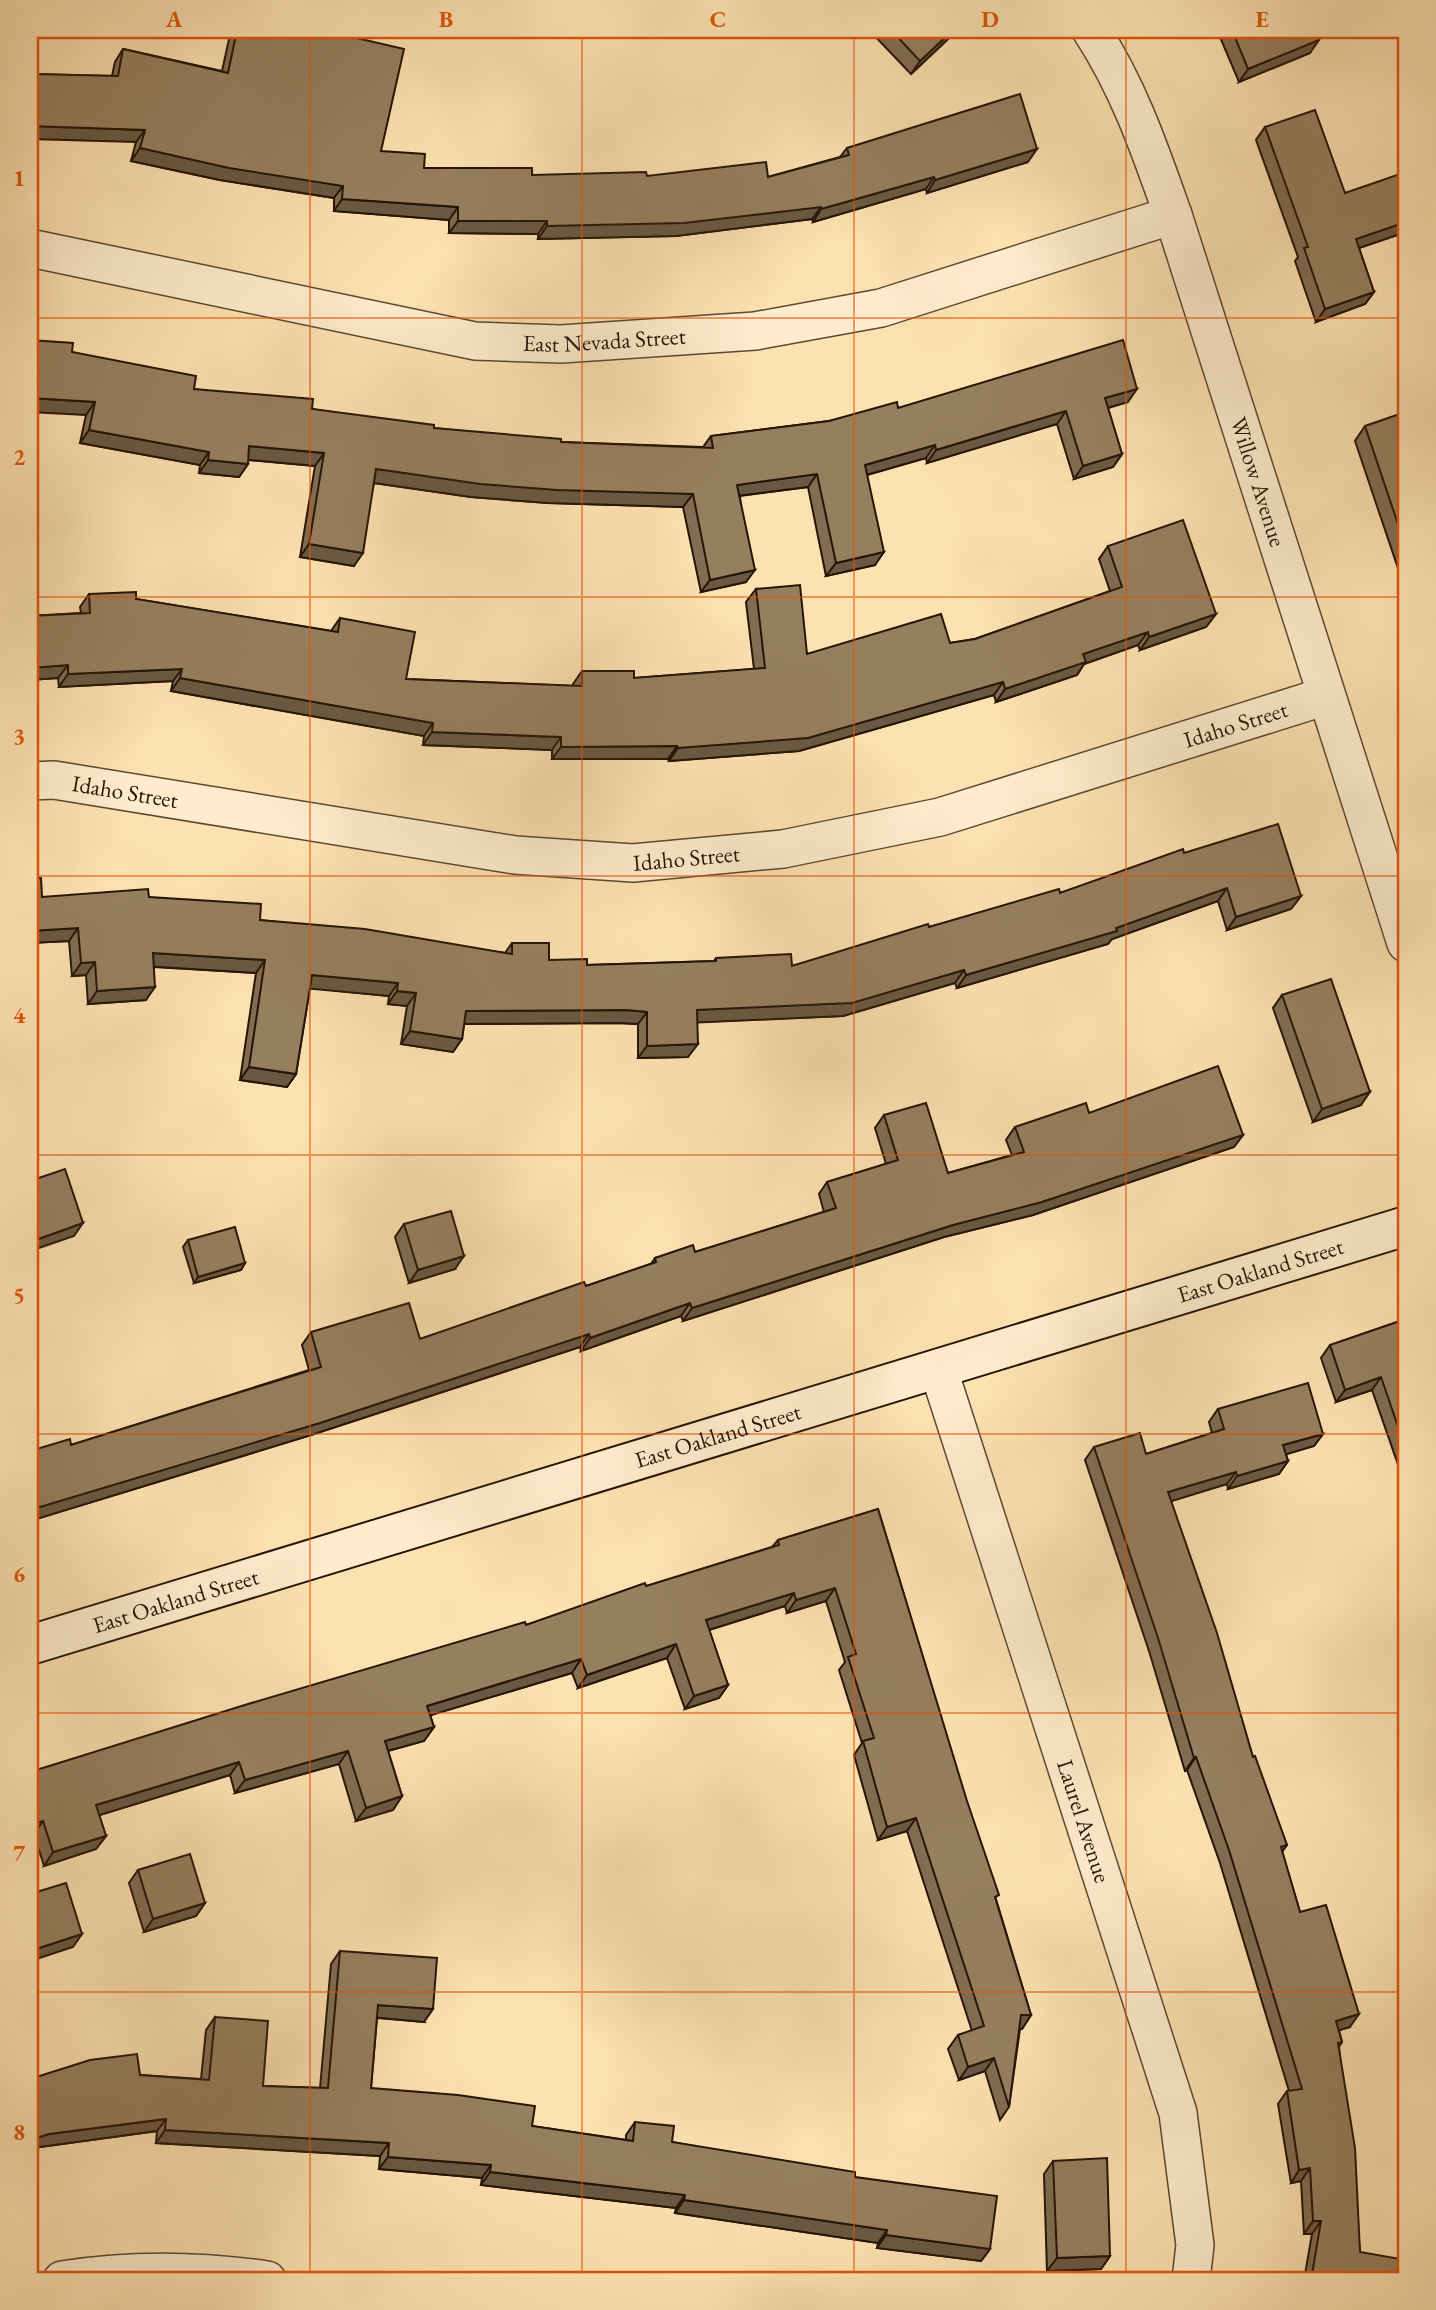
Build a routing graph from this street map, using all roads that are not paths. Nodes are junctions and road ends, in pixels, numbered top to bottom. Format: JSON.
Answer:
{"nodes":[{"id":1,"x":1091,"y":30,"type":"edge"},
{"id":2,"x":1173,"y":215,"type":"junction"},
{"id":3,"x":30,"y":248,"type":"edge"},
{"id":4,"x":1326,"y":696,"type":"junction"},
{"id":5,"x":30,"y":781,"type":"edge"},
{"id":6,"x":1406,"y":943,"type":"edge"},
{"id":7,"x":1406,"y":1226,"type":"edge"},
{"id":8,"x":938,"y":1368,"type":"junction"},
{"id":9,"x":30,"y":1644,"type":"edge"},
{"id":10,"x":62,"y":2280,"type":"edge"},
{"id":11,"x":267,"y":2280,"type":"edge"},
{"id":12,"x":1191,"y":2280,"type":"edge"}],
"edges":[{"from":1,"to":2,"type":"street","name":"Willow Avenue"},
{"from":2,"to":3,"type":"street","name":"East Nevada Street"},
{"from":2,"to":4,"type":"street","name":"Willow Avenue"},
{"from":4,"to":5,"type":"street","name":"Idaho Street"},
{"from":4,"to":6,"type":"street","name":"Willow Avenue"},
{"from":7,"to":8,"type":"street","name":"East Oakland Street"},
{"from":8,"to":9,"type":"street","name":"East Oakland Street"},
{"from":8,"to":12,"type":"street","name":"Laurel Avenue"},
{"from":10,"to":11,"type":"street"}]}
